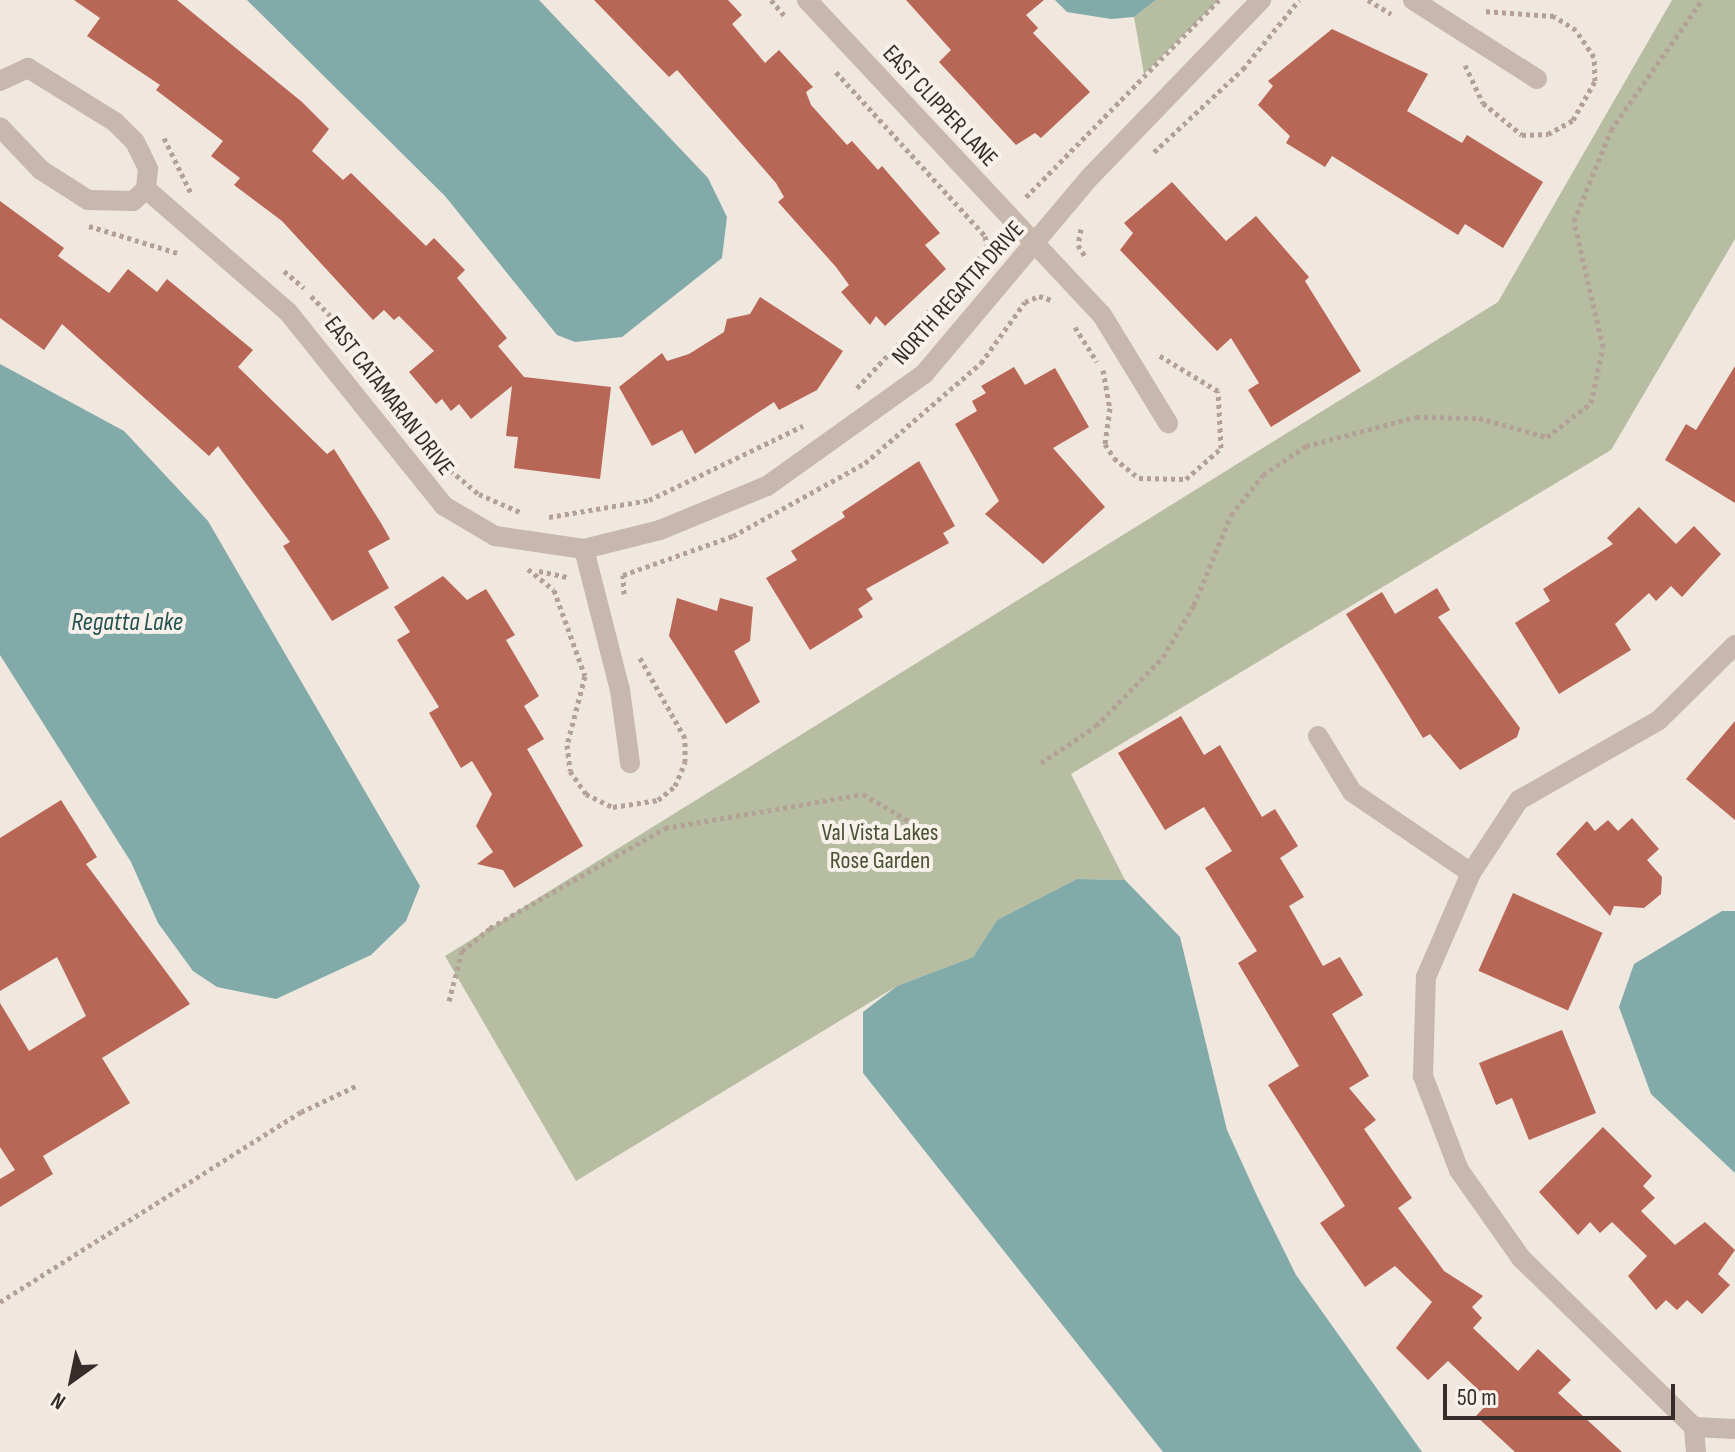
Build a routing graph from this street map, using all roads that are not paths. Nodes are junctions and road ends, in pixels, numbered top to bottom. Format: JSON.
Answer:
{"nodes":[{"id":1,"x":807,"y":0,"type":"edge"},
{"id":2,"x":1261,"y":0,"type":"edge"},
{"id":3,"x":1413,"y":0,"type":"edge"},
{"id":4,"x":1537,"y":79,"type":"dead end"},
{"id":5,"x":0,"y":81,"type":"edge"},
{"id":6,"x":0,"y":127,"type":"edge"},
{"id":7,"x":146,"y":189,"type":"junction"},
{"id":8,"x":1036,"y":248,"type":"junction"},
{"id":9,"x":1168,"y":423,"type":"dead end"},
{"id":10,"x":584,"y":549,"type":"junction"},
{"id":11,"x":1735,"y":645,"type":"edge"},
{"id":12,"x":1318,"y":736,"type":"dead end"},
{"id":13,"x":630,"y":763,"type":"dead end"},
{"id":14,"x":1471,"y":873,"type":"junction"},
{"id":15,"x":1694,"y":1427,"type":"junction"},
{"id":16,"x":1735,"y":1429,"type":"edge"},
{"id":17,"x":1696,"y":1452,"type":"edge"}],
"edges":[{"from":1,"to":8,"type":"street","name":"EAST CLIPPER LANE"},
{"from":2,"to":8,"type":"street","name":"NORTH REGATTA DRIVE"},
{"from":3,"to":4,"type":"street"},
{"from":5,"to":7,"type":"street"},
{"from":6,"to":7,"type":"street"},
{"from":7,"to":10,"type":"street","name":"EAST CATAMARAN DRIVE"},
{"from":8,"to":9,"type":"street","name":"EAST CLIPPER LANE"},
{"from":8,"to":10,"type":"street","name":"NORTH REGATTA DRIVE"},
{"from":10,"to":13,"type":"street"},
{"from":11,"to":14,"type":"street"},
{"from":12,"to":14,"type":"street"},
{"from":14,"to":15,"type":"street"},
{"from":15,"to":16,"type":"street"},
{"from":15,"to":17,"type":"street"}]}
